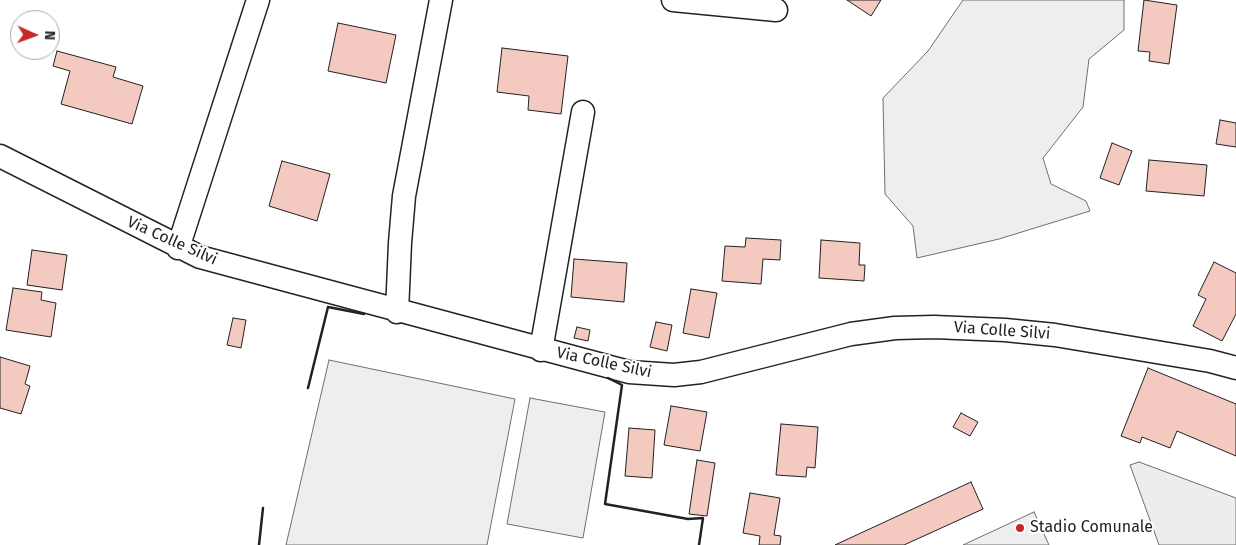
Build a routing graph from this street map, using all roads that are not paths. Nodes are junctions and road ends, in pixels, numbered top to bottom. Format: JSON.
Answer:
{"nodes":[{"id":1,"x":258,"y":0,"type":"edge"},
{"id":2,"x":441,"y":0,"type":"edge"},
{"id":3,"x":674,"y":0,"type":"edge"},
{"id":4,"x":776,"y":10,"type":"dead end"},
{"id":5,"x":583,"y":112,"type":"dead end"},
{"id":6,"x":0,"y":156,"type":"edge"},
{"id":7,"x":178,"y":248,"type":"junction"},
{"id":8,"x":397,"y":312,"type":"junction"},
{"id":9,"x":541,"y":350,"type":"junction"},
{"id":10,"x":1236,"y":368,"type":"edge"}],
"edges":[{"from":1,"to":7,"type":"street"},
{"from":2,"to":8,"type":"street"},
{"from":3,"to":4,"type":"street"},
{"from":5,"to":9,"type":"street"},
{"from":6,"to":7,"type":"street","name":"Via Colle Silvi"},
{"from":7,"to":8,"type":"street","name":"Via Colle Silvi"},
{"from":8,"to":9,"type":"street","name":"Via Colle Silvi"},
{"from":9,"to":10,"type":"street","name":"Via Colle Silvi"}]}
